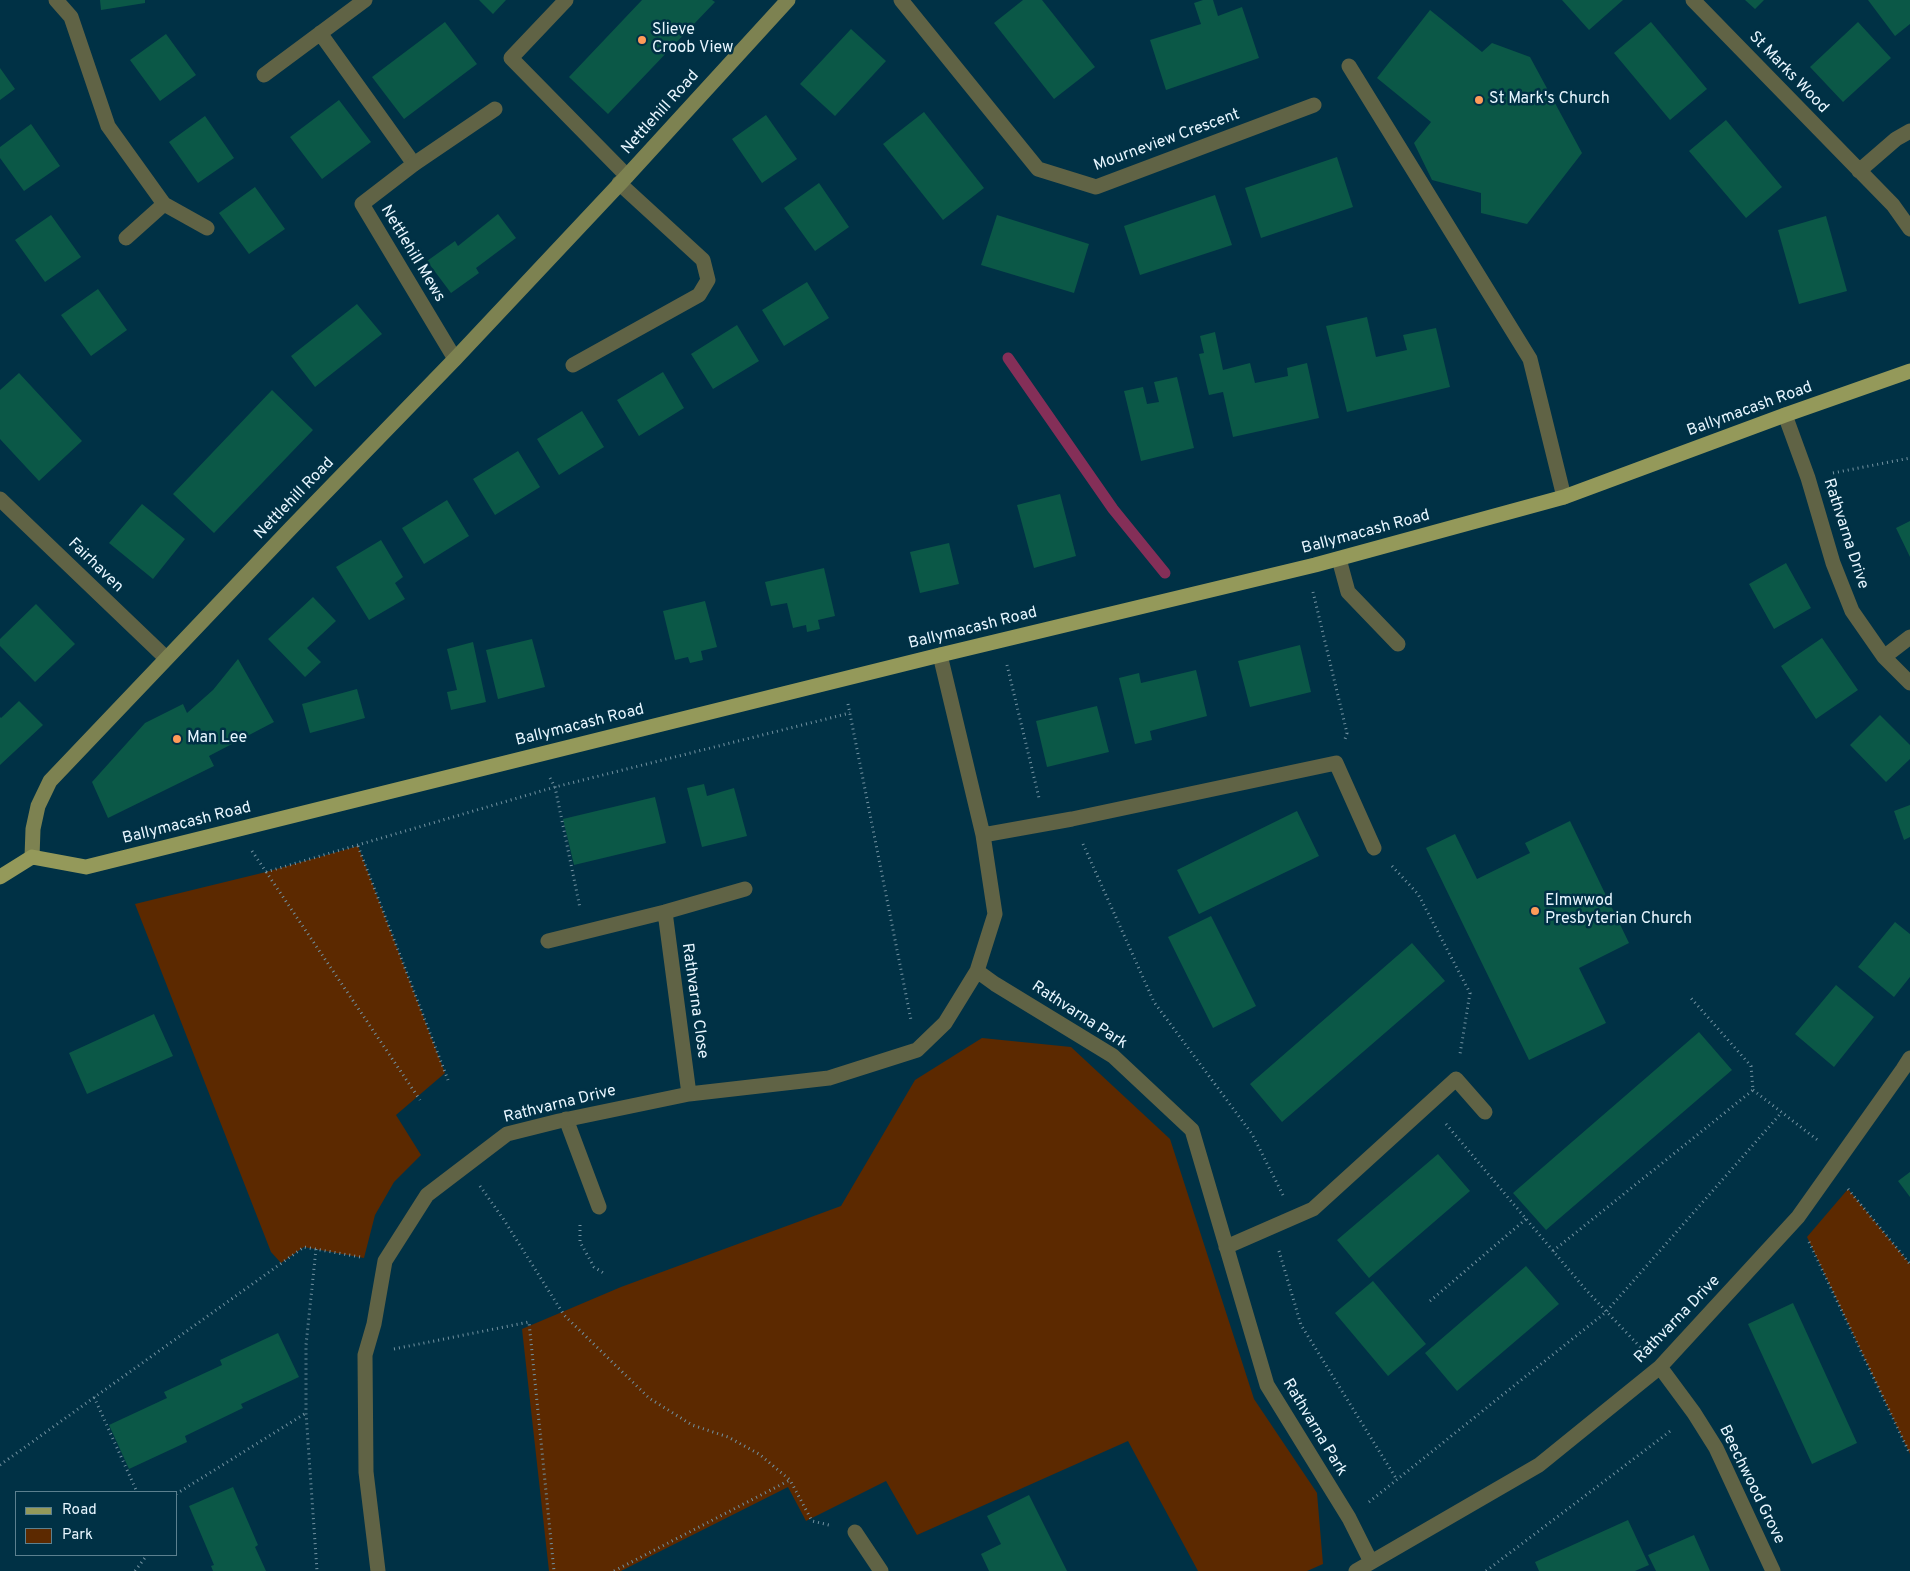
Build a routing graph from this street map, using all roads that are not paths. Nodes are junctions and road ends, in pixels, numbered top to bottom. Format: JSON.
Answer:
{"nodes":[{"id":1,"x":56,"y":0,"type":"edge"},
{"id":2,"x":365,"y":0,"type":"edge"},
{"id":3,"x":566,"y":0,"type":"edge"},
{"id":4,"x":788,"y":0,"type":"edge"},
{"id":5,"x":901,"y":0,"type":"edge"},
{"id":6,"x":1693,"y":0,"type":"edge"},
{"id":7,"x":320,"y":34,"type":"junction"},
{"id":8,"x":1348,"y":66,"type":"dead end"},
{"id":9,"x":264,"y":75,"type":"dead end"},
{"id":10,"x":1314,"y":106,"type":"dead end"},
{"id":11,"x":495,"y":109,"type":"dead end"},
{"id":12,"x":1910,"y":131,"type":"edge"},
{"id":13,"x":414,"y":164,"type":"junction"},
{"id":14,"x":1859,"y":170,"type":"junction"},
{"id":15,"x":623,"y":180,"type":"junction"},
{"id":16,"x":164,"y":204,"type":"junction"},
{"id":17,"x":207,"y":228,"type":"dead end"},
{"id":18,"x":1910,"y":230,"type":"edge"},
{"id":19,"x":126,"y":238,"type":"dead end"},
{"id":20,"x":455,"y":359,"type":"junction"},
{"id":21,"x":573,"y":365,"type":"dead end"},
{"id":22,"x":1910,"y":371,"type":"edge"},
{"id":23,"x":1785,"y":415,"type":"junction"},
{"id":24,"x":1564,"y":498,"type":"junction"},
{"id":25,"x":0,"y":499,"type":"edge"},
{"id":26,"x":1339,"y":559,"type":"junction"},
{"id":27,"x":1910,"y":637,"type":"edge"},
{"id":28,"x":1398,"y":644,"type":"dead end"},
{"id":29,"x":940,"y":655,"type":"junction"},
{"id":30,"x":1884,"y":657,"type":"junction"},
{"id":31,"x":166,"y":658,"type":"junction"},
{"id":32,"x":1910,"y":683,"type":"edge"},
{"id":33,"x":983,"y":836,"type":"junction"},
{"id":34,"x":1374,"y":848,"type":"road end"},
{"id":35,"x":32,"y":857,"type":"junction"},
{"id":36,"x":0,"y":877,"type":"edge"},
{"id":37,"x":745,"y":890,"type":"dead end"},
{"id":38,"x":665,"y":912,"type":"junction"},
{"id":39,"x":548,"y":941,"type":"dead end"},
{"id":40,"x":977,"y":971,"type":"junction"},
{"id":41,"x":1908,"y":1067,"type":"edge"},
{"id":42,"x":689,"y":1094,"type":"junction"},
{"id":43,"x":1485,"y":1112,"type":"dead end"},
{"id":44,"x":566,"y":1120,"type":"junction"},
{"id":45,"x":599,"y":1207,"type":"dead end"},
{"id":46,"x":1226,"y":1247,"type":"junction"},
{"id":47,"x":1660,"y":1367,"type":"junction"},
{"id":48,"x":855,"y":1532,"type":"road end"},
{"id":49,"x":1371,"y":1562,"type":"junction"},
{"id":50,"x":378,"y":1571,"type":"edge"},
{"id":51,"x":880,"y":1571,"type":"edge"},
{"id":52,"x":1356,"y":1571,"type":"edge"},
{"id":53,"x":1773,"y":1571,"type":"edge"}],
"edges":[{"from":1,"to":16,"type":"street"},
{"from":2,"to":7,"type":"street"},
{"from":3,"to":15,"type":"street"},
{"from":4,"to":15,"type":"street","name":"Nettlehill Road"},
{"from":5,"to":10,"type":"street","name":"Mourneview Crescent"},
{"from":6,"to":14,"type":"street","name":"St Marks Wood"},
{"from":7,"to":9,"type":"street"},
{"from":7,"to":13,"type":"street"},
{"from":8,"to":24,"type":"street"},
{"from":11,"to":13,"type":"street","name":"Nettlehill Mews"},
{"from":12,"to":14,"type":"street"},
{"from":13,"to":20,"type":"street","name":"Nettlehill Mews"},
{"from":14,"to":18,"type":"street","name":"St Marks Wood"},
{"from":15,"to":20,"type":"street","name":"Nettlehill Road"},
{"from":15,"to":21,"type":"street"},
{"from":16,"to":17,"type":"street"},
{"from":16,"to":19,"type":"street"},
{"from":20,"to":31,"type":"street","name":"Nettlehill Road"},
{"from":22,"to":23,"type":"main road","name":"Ballymacash Road"},
{"from":23,"to":24,"type":"main road","name":"Ballymacash Road"},
{"from":23,"to":30,"type":"street","name":"Rathvarna Drive"},
{"from":24,"to":26,"type":"main road","name":"Ballymacash Road"},
{"from":25,"to":31,"type":"street","name":"Fairhaven"},
{"from":26,"to":28,"type":"street"},
{"from":26,"to":29,"type":"main road","name":"Ballymacash Road"},
{"from":27,"to":30,"type":"street"},
{"from":29,"to":33,"type":"street"},
{"from":29,"to":35,"type":"main road","name":"Ballymacash Road"},
{"from":30,"to":32,"type":"street","name":"Rathvarna Drive"},
{"from":31,"to":35,"type":"street","name":"Nettlehill Road"},
{"from":33,"to":34,"type":"street"},
{"from":33,"to":40,"type":"street"},
{"from":35,"to":36,"type":"main road"},
{"from":37,"to":38,"type":"street"},
{"from":38,"to":39,"type":"street"},
{"from":38,"to":42,"type":"street","name":"Rathvarna Close"},
{"from":40,"to":42,"type":"street","name":"Rathvarna Drive"},
{"from":40,"to":46,"type":"street","name":"Rathvarna Park"},
{"from":41,"to":47,"type":"street","name":"Rathvarna Drive"},
{"from":42,"to":44,"type":"street","name":"Rathvarna Drive"},
{"from":43,"to":46,"type":"street"},
{"from":44,"to":45,"type":"street"},
{"from":44,"to":50,"type":"street","name":"Rathvarna Drive"},
{"from":46,"to":49,"type":"street","name":"Rathvarna Park"},
{"from":47,"to":49,"type":"street","name":"Rathvarna Drive"},
{"from":47,"to":53,"type":"street","name":"Beechwood Grove"},
{"from":48,"to":51,"type":"street"},
{"from":49,"to":52,"type":"street","name":"Rathvarna Drive"}]}
